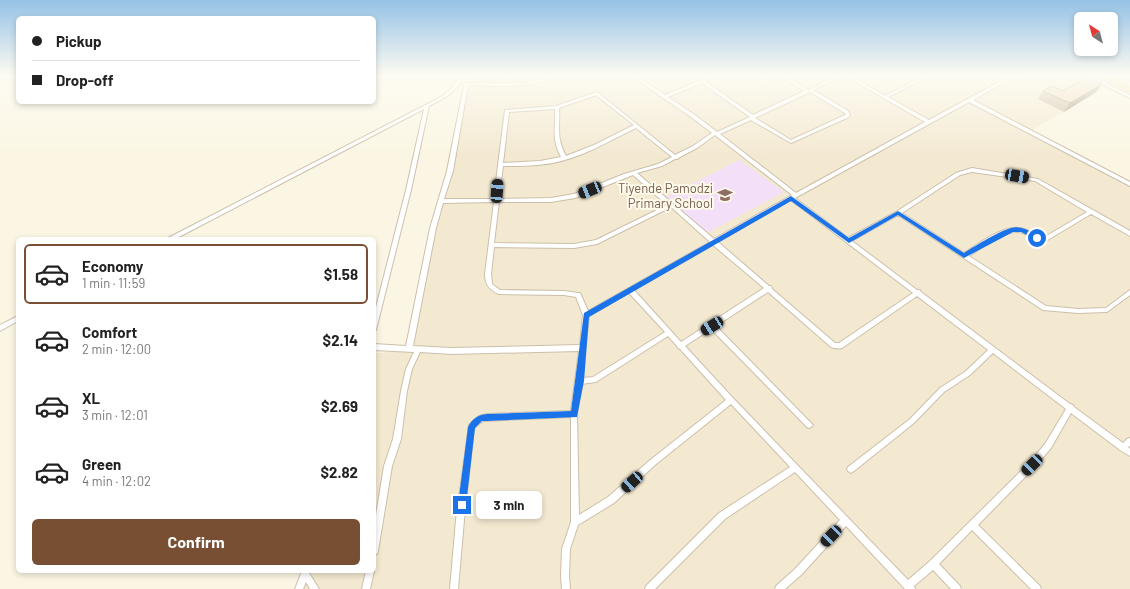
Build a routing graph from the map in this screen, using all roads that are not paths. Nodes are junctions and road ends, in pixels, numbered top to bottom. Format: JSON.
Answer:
{"nodes":[{"id":1,"x":434,"y":102,"type":"edge"},
{"id":2,"x":463,"y":102,"type":"edge"},
{"id":3,"x":570,"y":102,"type":"edge"},
{"id":4,"x":608,"y":102,"type":"edge"},
{"id":5,"x":672,"y":102,"type":"edge"},
{"id":6,"x":732,"y":102,"type":"edge"},
{"id":7,"x":783,"y":102,"type":"edge"},
{"id":8,"x":830,"y":102,"type":"edge"},
{"id":9,"x":894,"y":102,"type":"edge"},
{"id":10,"x":964,"y":102,"type":"edge"},
{"id":11,"x":974,"y":102,"type":"edge"},
{"id":12,"x":427,"y":106,"type":"junction"},
{"id":13,"x":557,"y":107,"type":"junction"},
{"id":14,"x":752,"y":117,"type":"junction"},
{"id":15,"x":928,"y":122,"type":"junction"},
{"id":16,"x":636,"y":126,"type":"junction"},
{"id":17,"x":716,"y":133,"type":"junction"},
{"id":18,"x":564,"y":158,"type":"junction"},
{"id":19,"x":676,"y":158,"type":"junction"},
{"id":20,"x":500,"y":165,"type":"junction"},
{"id":21,"x":634,"y":173,"type":"junction"},
{"id":22,"x":1130,"y":184,"type":"edge"},
{"id":23,"x":793,"y":196,"type":"junction"},
{"id":24,"x":441,"y":201,"type":"junction"},
{"id":25,"x":496,"y":201,"type":"junction"},
{"id":26,"x":671,"y":205,"type":"junction"},
{"id":27,"x":1091,"y":212,"type":"junction"},
{"id":28,"x":898,"y":213,"type":"junction"},
{"id":29,"x":1130,"y":234,"type":"edge"},
{"id":30,"x":174,"y":237,"type":"edge"},
{"id":31,"x":849,"y":240,"type":"junction"},
{"id":32,"x":715,"y":242,"type":"junction"},
{"id":33,"x":492,"y":245,"type":"junction"},
{"id":34,"x":964,"y":256,"type":"junction"},
{"id":35,"x":768,"y":288,"type":"junction"},
{"id":36,"x":631,"y":290,"type":"junction"},
{"id":37,"x":918,"y":292,"type":"junction"},
{"id":38,"x":1130,"y":292,"type":"edge"},
{"id":39,"x":586,"y":315,"type":"junction"},
{"id":40,"x":16,"y":319,"type":"edge"},
{"id":41,"x":376,"y":320,"type":"edge"},
{"id":42,"x":712,"y":326,"type":"junction"},
{"id":43,"x":0,"y":328,"type":"edge"},
{"id":44,"x":668,"y":333,"type":"junction"},
{"id":45,"x":680,"y":346,"type":"junction"},
{"id":46,"x":376,"y":347,"type":"edge"},
{"id":47,"x":409,"y":348,"type":"junction"},
{"id":48,"x":583,"y":348,"type":"junction"},
{"id":49,"x":418,"y":349,"type":"junction"},
{"id":50,"x":992,"y":350,"type":"junction"},
{"id":51,"x":580,"y":381,"type":"junction"},
{"id":52,"x":731,"y":400,"type":"junction"},
{"id":53,"x":1071,"y":407,"type":"junction"},
{"id":54,"x":574,"y":414,"type":"junction"},
{"id":55,"x":809,"y":425,"type":"dead end"},
{"id":56,"x":1130,"y":441,"type":"edge"},
{"id":57,"x":1123,"y":448,"type":"junction"},
{"id":58,"x":1130,"y":453,"type":"edge"},
{"id":59,"x":795,"y":468,"type":"junction"},
{"id":60,"x":851,"y":469,"type":"dead end"},
{"id":61,"x":845,"y":521,"type":"junction"},
{"id":62,"x":575,"y":522,"type":"junction"},
{"id":63,"x":972,"y":525,"type":"junction"},
{"id":64,"x":376,"y":539,"type":"edge"},
{"id":65,"x":933,"y":564,"type":"junction"},
{"id":66,"x":306,"y":573,"type":"edge"},
{"id":67,"x":307,"y":573,"type":"edge"},
{"id":68,"x":370,"y":573,"type":"edge"},
{"id":69,"x":910,"y":588,"type":"edge"},
{"id":70,"x":299,"y":589,"type":"edge"},
{"id":71,"x":315,"y":589,"type":"edge"},
{"id":72,"x":366,"y":589,"type":"edge"},
{"id":73,"x":454,"y":589,"type":"edge"},
{"id":74,"x":566,"y":589,"type":"edge"},
{"id":75,"x":650,"y":589,"type":"edge"},
{"id":76,"x":779,"y":589,"type":"edge"},
{"id":77,"x":957,"y":589,"type":"edge"},
{"id":78,"x":1037,"y":589,"type":"edge"}],
"edges":[{"from":1,"to":12,"type":"street"},
{"from":2,"to":24,"type":"street"},
{"from":3,"to":13,"type":"street"},
{"from":4,"to":16,"type":"street"},
{"from":5,"to":17,"type":"street"},
{"from":6,"to":14,"type":"street"},
{"from":7,"to":14,"type":"street"},
{"from":8,"to":14,"type":"street"},
{"from":9,"to":15,"type":"street"},
{"from":10,"to":15,"type":"street"},
{"from":11,"to":22,"type":"street"},
{"from":12,"to":30,"type":"street"},
{"from":12,"to":41,"type":"street"},
{"from":13,"to":18,"type":"street"},
{"from":13,"to":20,"type":"street"},
{"from":14,"to":17,"type":"street"},
{"from":15,"to":23,"type":"street"},
{"from":16,"to":18,"type":"street"},
{"from":16,"to":19,"type":"street"},
{"from":17,"to":19,"type":"street"},
{"from":17,"to":23,"type":"street"},
{"from":18,"to":20,"type":"street"},
{"from":19,"to":21,"type":"street"},
{"from":20,"to":25,"type":"street"},
{"from":21,"to":25,"type":"street"},
{"from":21,"to":26,"type":"street"},
{"from":23,"to":31,"type":"street"},
{"from":23,"to":32,"type":"street"},
{"from":24,"to":25,"type":"street"},
{"from":24,"to":47,"type":"street"},
{"from":25,"to":33,"type":"street"},
{"from":26,"to":32,"type":"street"},
{"from":26,"to":33,"type":"street"},
{"from":27,"to":28,"type":"street"},
{"from":27,"to":29,"type":"street"},
{"from":27,"to":34,"type":"street"},
{"from":28,"to":31,"type":"street"},
{"from":28,"to":34,"type":"street"},
{"from":31,"to":37,"type":"street"},
{"from":32,"to":35,"type":"street"},
{"from":32,"to":36,"type":"street"},
{"from":33,"to":39,"type":"street"},
{"from":34,"to":38,"type":"street"},
{"from":35,"to":37,"type":"street"},
{"from":35,"to":42,"type":"street"},
{"from":36,"to":39,"type":"street"},
{"from":36,"to":44,"type":"street"},
{"from":37,"to":50,"type":"street"},
{"from":39,"to":48,"type":"street"},
{"from":40,"to":43,"type":"street"},
{"from":42,"to":45,"type":"street"},
{"from":42,"to":55,"type":"street"},
{"from":44,"to":45,"type":"street"},
{"from":44,"to":51,"type":"street"},
{"from":45,"to":52,"type":"street"},
{"from":46,"to":47,"type":"street"},
{"from":47,"to":49,"type":"street"},
{"from":48,"to":49,"type":"street"},
{"from":48,"to":51,"type":"street"},
{"from":49,"to":64,"type":"street"},
{"from":50,"to":53,"type":"street"},
{"from":50,"to":60,"type":"street"},
{"from":51,"to":54,"type":"street"},
{"from":52,"to":59,"type":"street"},
{"from":52,"to":62,"type":"street"},
{"from":53,"to":57,"type":"street"},
{"from":53,"to":63,"type":"street"},
{"from":54,"to":62,"type":"street"},
{"from":54,"to":73,"type":"street"},
{"from":56,"to":57,"type":"street"},
{"from":57,"to":58,"type":"street"},
{"from":59,"to":61,"type":"street"},
{"from":59,"to":75,"type":"street"},
{"from":61,"to":69,"type":"street"},
{"from":61,"to":76,"type":"street"},
{"from":62,"to":74,"type":"street"},
{"from":63,"to":65,"type":"street"},
{"from":63,"to":78,"type":"street"},
{"from":65,"to":69,"type":"street"},
{"from":65,"to":77,"type":"street"},
{"from":66,"to":70,"type":"street"},
{"from":67,"to":71,"type":"street"},
{"from":68,"to":72,"type":"street"}]}
